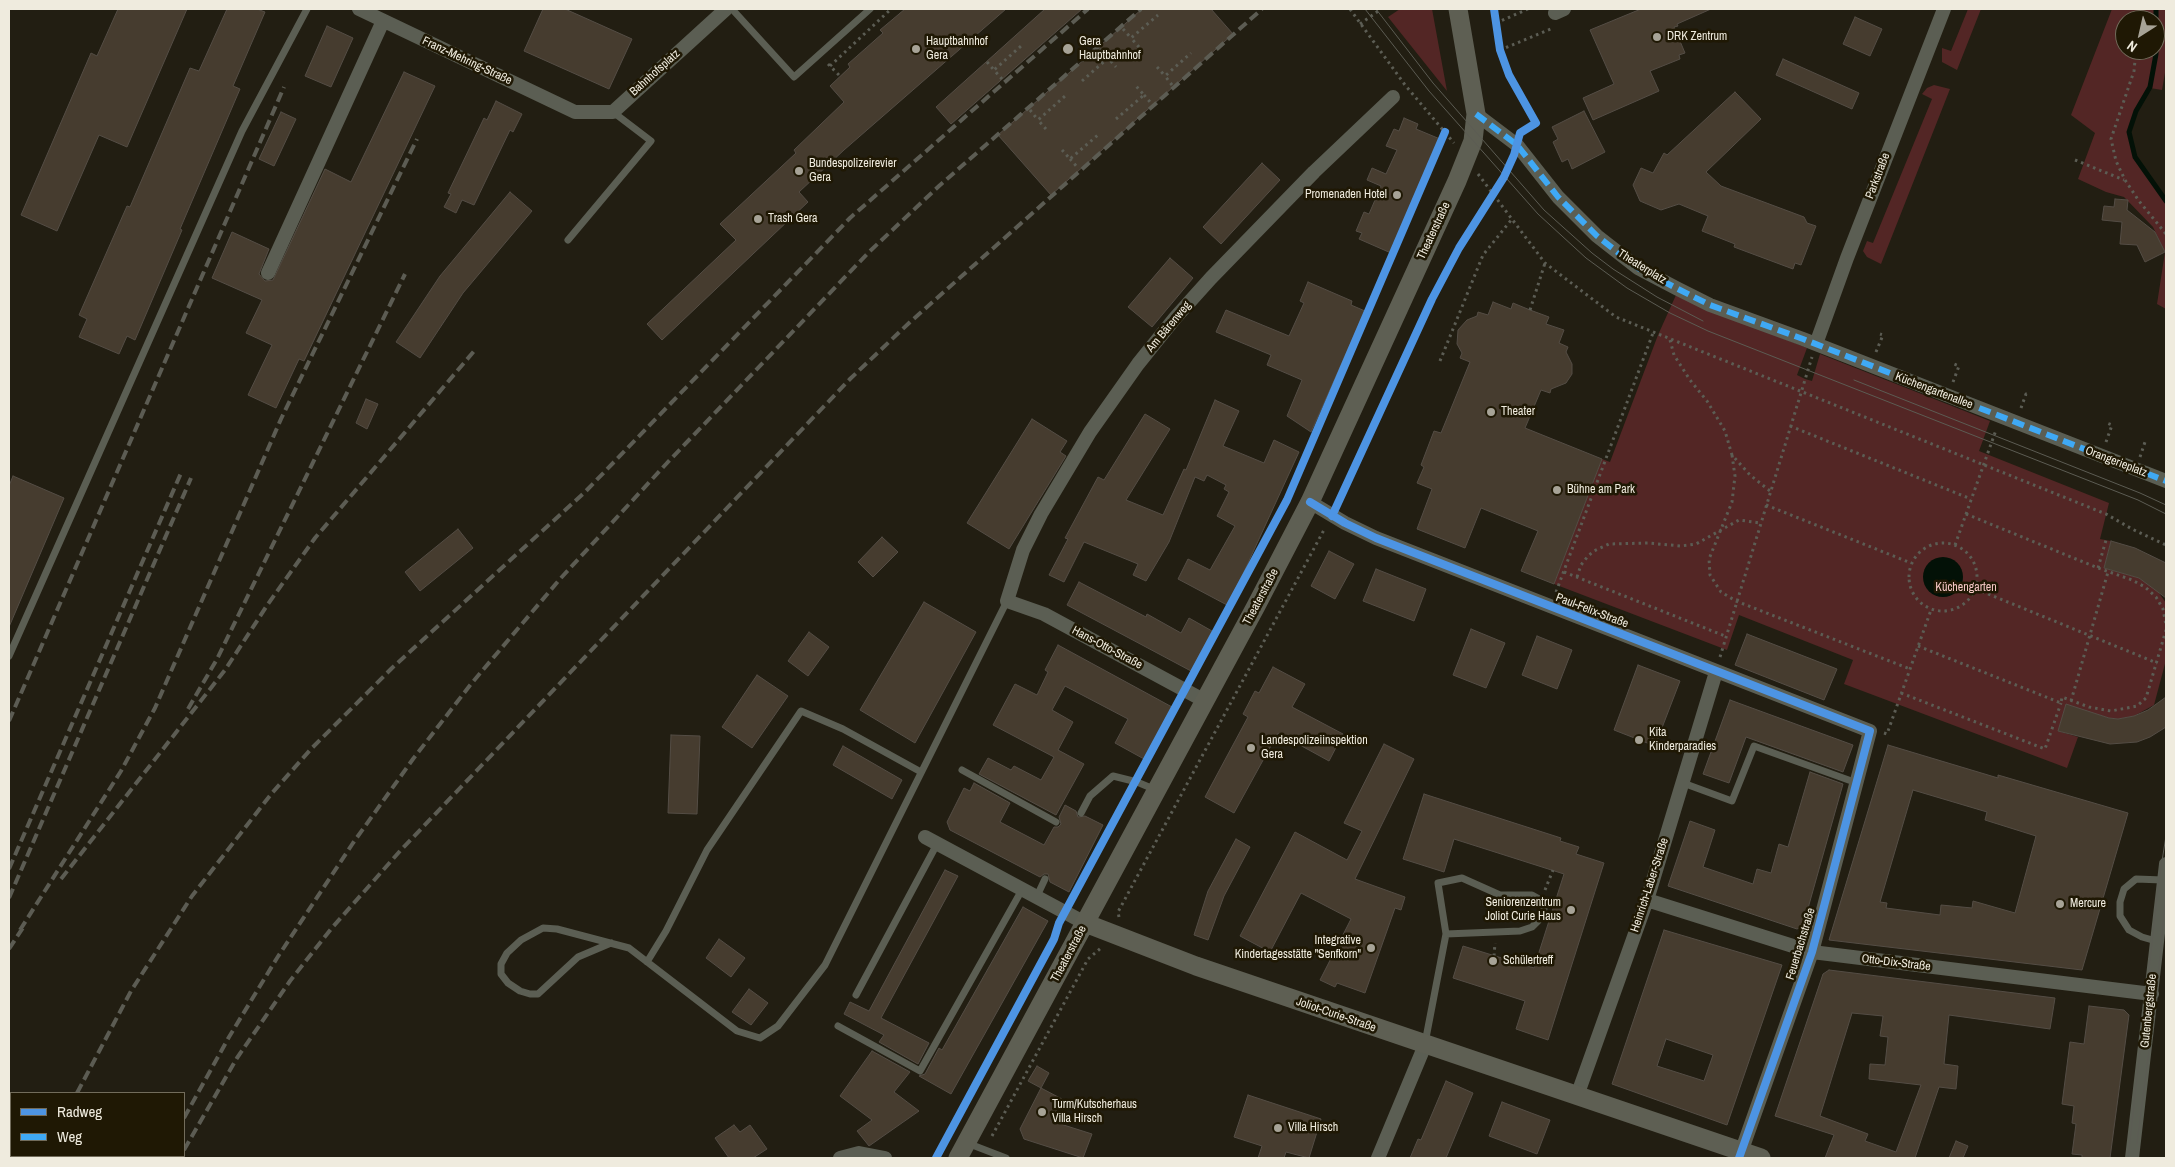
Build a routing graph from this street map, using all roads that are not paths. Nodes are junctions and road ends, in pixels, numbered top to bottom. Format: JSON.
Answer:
{"nodes":[{"id":1,"x":307,"y":9,"type":"edge"},
{"id":2,"x":359,"y":9,"type":"edge"},
{"id":3,"x":726,"y":9,"type":"edge"},
{"id":4,"x":732,"y":9,"type":"edge"},
{"id":5,"x":870,"y":9,"type":"edge"},
{"id":6,"x":1458,"y":9,"type":"edge"},
{"id":7,"x":1944,"y":9,"type":"edge"},
{"id":8,"x":383,"y":21,"type":"junction"},
{"id":9,"x":1393,"y":97,"type":"dead end"},
{"id":10,"x":613,"y":112,"type":"junction"},
{"id":11,"x":1476,"y":114,"type":"junction"},
{"id":12,"x":568,"y":240,"type":"dead end"},
{"id":13,"x":268,"y":272,"type":"dead end"},
{"id":14,"x":1810,"y":342,"type":"junction"},
{"id":15,"x":2066,"y":443,"type":"joint"},
{"id":16,"x":2166,"y":481,"type":"edge"},
{"id":17,"x":1310,"y":502,"type":"junction"},
{"id":18,"x":1007,"y":601,"type":"junction"},
{"id":19,"x":9,"y":656,"type":"edge"},
{"id":20,"x":1716,"y":672,"type":"junction"},
{"id":21,"x":1205,"y":701,"type":"junction"},
{"id":22,"x":1870,"y":731,"type":"joint"},
{"id":23,"x":962,"y":770,"type":"dead end"},
{"id":24,"x":921,"y":772,"type":"junction"},
{"id":25,"x":1683,"y":783,"type":"junction"},
{"id":26,"x":1857,"y":783,"type":"junction"},
{"id":27,"x":1157,"y":790,"type":"junction"},
{"id":28,"x":1081,"y":814,"type":"dead end"},
{"id":29,"x":1056,"y":822,"type":"dead end"},
{"id":30,"x":931,"y":840,"type":"joint"},
{"id":31,"x":2166,"y":864,"type":"edge"},
{"id":32,"x":1045,"y":880,"type":"dead end"},
{"id":33,"x":2164,"y":880,"type":"junction"},
{"id":34,"x":1023,"y":888,"type":"junction"},
{"id":35,"x":1036,"y":896,"type":"junction"},
{"id":36,"x":1647,"y":900,"type":"junction"},
{"id":37,"x":1085,"y":923,"type":"junction"},
{"id":38,"x":1446,"y":934,"type":"junction"},
{"id":39,"x":2156,"y":941,"type":"junction"},
{"id":40,"x":611,"y":943,"type":"junction"},
{"id":41,"x":1812,"y":952,"type":"junction"},
{"id":42,"x":647,"y":962,"type":"junction"},
{"id":43,"x":2152,"y":994,"type":"junction"},
{"id":44,"x":856,"y":995,"type":"dead end"},
{"id":45,"x":838,"y":1026,"type":"dead end"},
{"id":46,"x":1425,"y":1045,"type":"junction"},
{"id":47,"x":1577,"y":1096,"type":"junction"},
{"id":48,"x":969,"y":1150,"type":"edge"},
{"id":49,"x":1740,"y":1155,"type":"edge"},
{"id":50,"x":840,"y":1158,"type":"edge"},
{"id":51,"x":885,"y":1158,"type":"edge"},
{"id":52,"x":1006,"y":1158,"type":"edge"},
{"id":53,"x":1378,"y":1158,"type":"edge"},
{"id":54,"x":1761,"y":1158,"type":"edge"},
{"id":55,"x":2132,"y":1158,"type":"edge"}],
"edges":[{"from":1,"to":19,"type":"lane"},
{"from":2,"to":8,"type":"street","name":"Franz-Mehring-Straße"},
{"from":3,"to":10,"type":"street","name":"Bahnhofsplatz"},
{"from":4,"to":5,"type":"lane"},
{"from":6,"to":11,"type":"main road","name":"Theaterstraße"},
{"from":7,"to":14,"type":"street","name":"Parkstraße"},
{"from":8,"to":10,"type":"street","name":"Franz-Mehring-Straße"},
{"from":8,"to":13,"type":"street"},
{"from":9,"to":18,"type":"street","name":"Am Bärenweg"},
{"from":10,"to":12,"type":"lane"},
{"from":11,"to":14,"type":"street","name":"Theaterplatz"},
{"from":11,"to":17,"type":"main road","name":"Theaterstraße"},
{"from":14,"to":15,"type":"street","name":"Küchengartenallee"},
{"from":15,"to":16,"type":"street","name":"Orangerieplatz"},
{"from":17,"to":20,"type":"street","name":"Paul-Felix-Straße"},
{"from":17,"to":21,"type":"main road","name":"Theaterstraße"},
{"from":18,"to":21,"type":"street","name":"Hans-Otto-Straße"},
{"from":18,"to":24,"type":"lane"},
{"from":20,"to":22,"type":"street","name":"Paul-Felix-Straße"},
{"from":20,"to":25,"type":"street","name":"Heinrich-Laber-Straße"},
{"from":21,"to":27,"type":"main road","name":"Theaterstraße"},
{"from":22,"to":26,"type":"street","name":"Feuerbachstraße"},
{"from":23,"to":29,"type":"lane"},
{"from":24,"to":42,"type":"lane"},
{"from":24,"to":42,"type":"lane"},
{"from":25,"to":26,"type":"lane"},
{"from":25,"to":36,"type":"street","name":"Heinrich-Laber-Straße"},
{"from":26,"to":41,"type":"street","name":"Feuerbachstraße"},
{"from":27,"to":28,"type":"lane"},
{"from":27,"to":37,"type":"main road","name":"Theaterstraße"},
{"from":30,"to":34,"type":"street","name":"Joliot-Curie-Straße"},
{"from":30,"to":44,"type":"lane"},
{"from":31,"to":33,"type":"street","name":"Gutenbergstraße"},
{"from":32,"to":35,"type":"lane"},
{"from":33,"to":39,"type":"street","name":"Gutenbergstraße"},
{"from":33,"to":39,"type":"lane"},
{"from":34,"to":35,"type":"street","name":"Joliot-Curie-Straße"},
{"from":34,"to":45,"type":"lane"},
{"from":35,"to":37,"type":"street","name":"Joliot-Curie-Straße"},
{"from":36,"to":41,"type":"street","name":"Otto-Dix-Straße"},
{"from":36,"to":47,"type":"street","name":"Heinrich-Laber-Straße"},
{"from":37,"to":46,"type":"main road","name":"Joliot-Curie-Straße"},
{"from":37,"to":48,"type":"main road","name":"Theaterstraße"},
{"from":38,"to":38,"type":"lane"},
{"from":38,"to":46,"type":"lane"},
{"from":39,"to":43,"type":"street","name":"Gutenbergstraße"},
{"from":40,"to":40,"type":"lane"},
{"from":40,"to":42,"type":"lane"},
{"from":41,"to":43,"type":"street","name":"Otto-Dix-Straße"},
{"from":41,"to":49,"type":"street","name":"Feuerbachstraße"},
{"from":43,"to":55,"type":"street","name":"Gutenbergstraße"},
{"from":46,"to":47,"type":"main road","name":"Joliot-Curie-Straße"},
{"from":46,"to":53,"type":"street"},
{"from":47,"to":49,"type":"main road","name":"Joliot-Curie-Straße"},
{"from":48,"to":52,"type":"lane"},
{"from":49,"to":54,"type":"main road","name":"Joliot-Curie-Straße"},
{"from":50,"to":51,"type":"street"}]}
